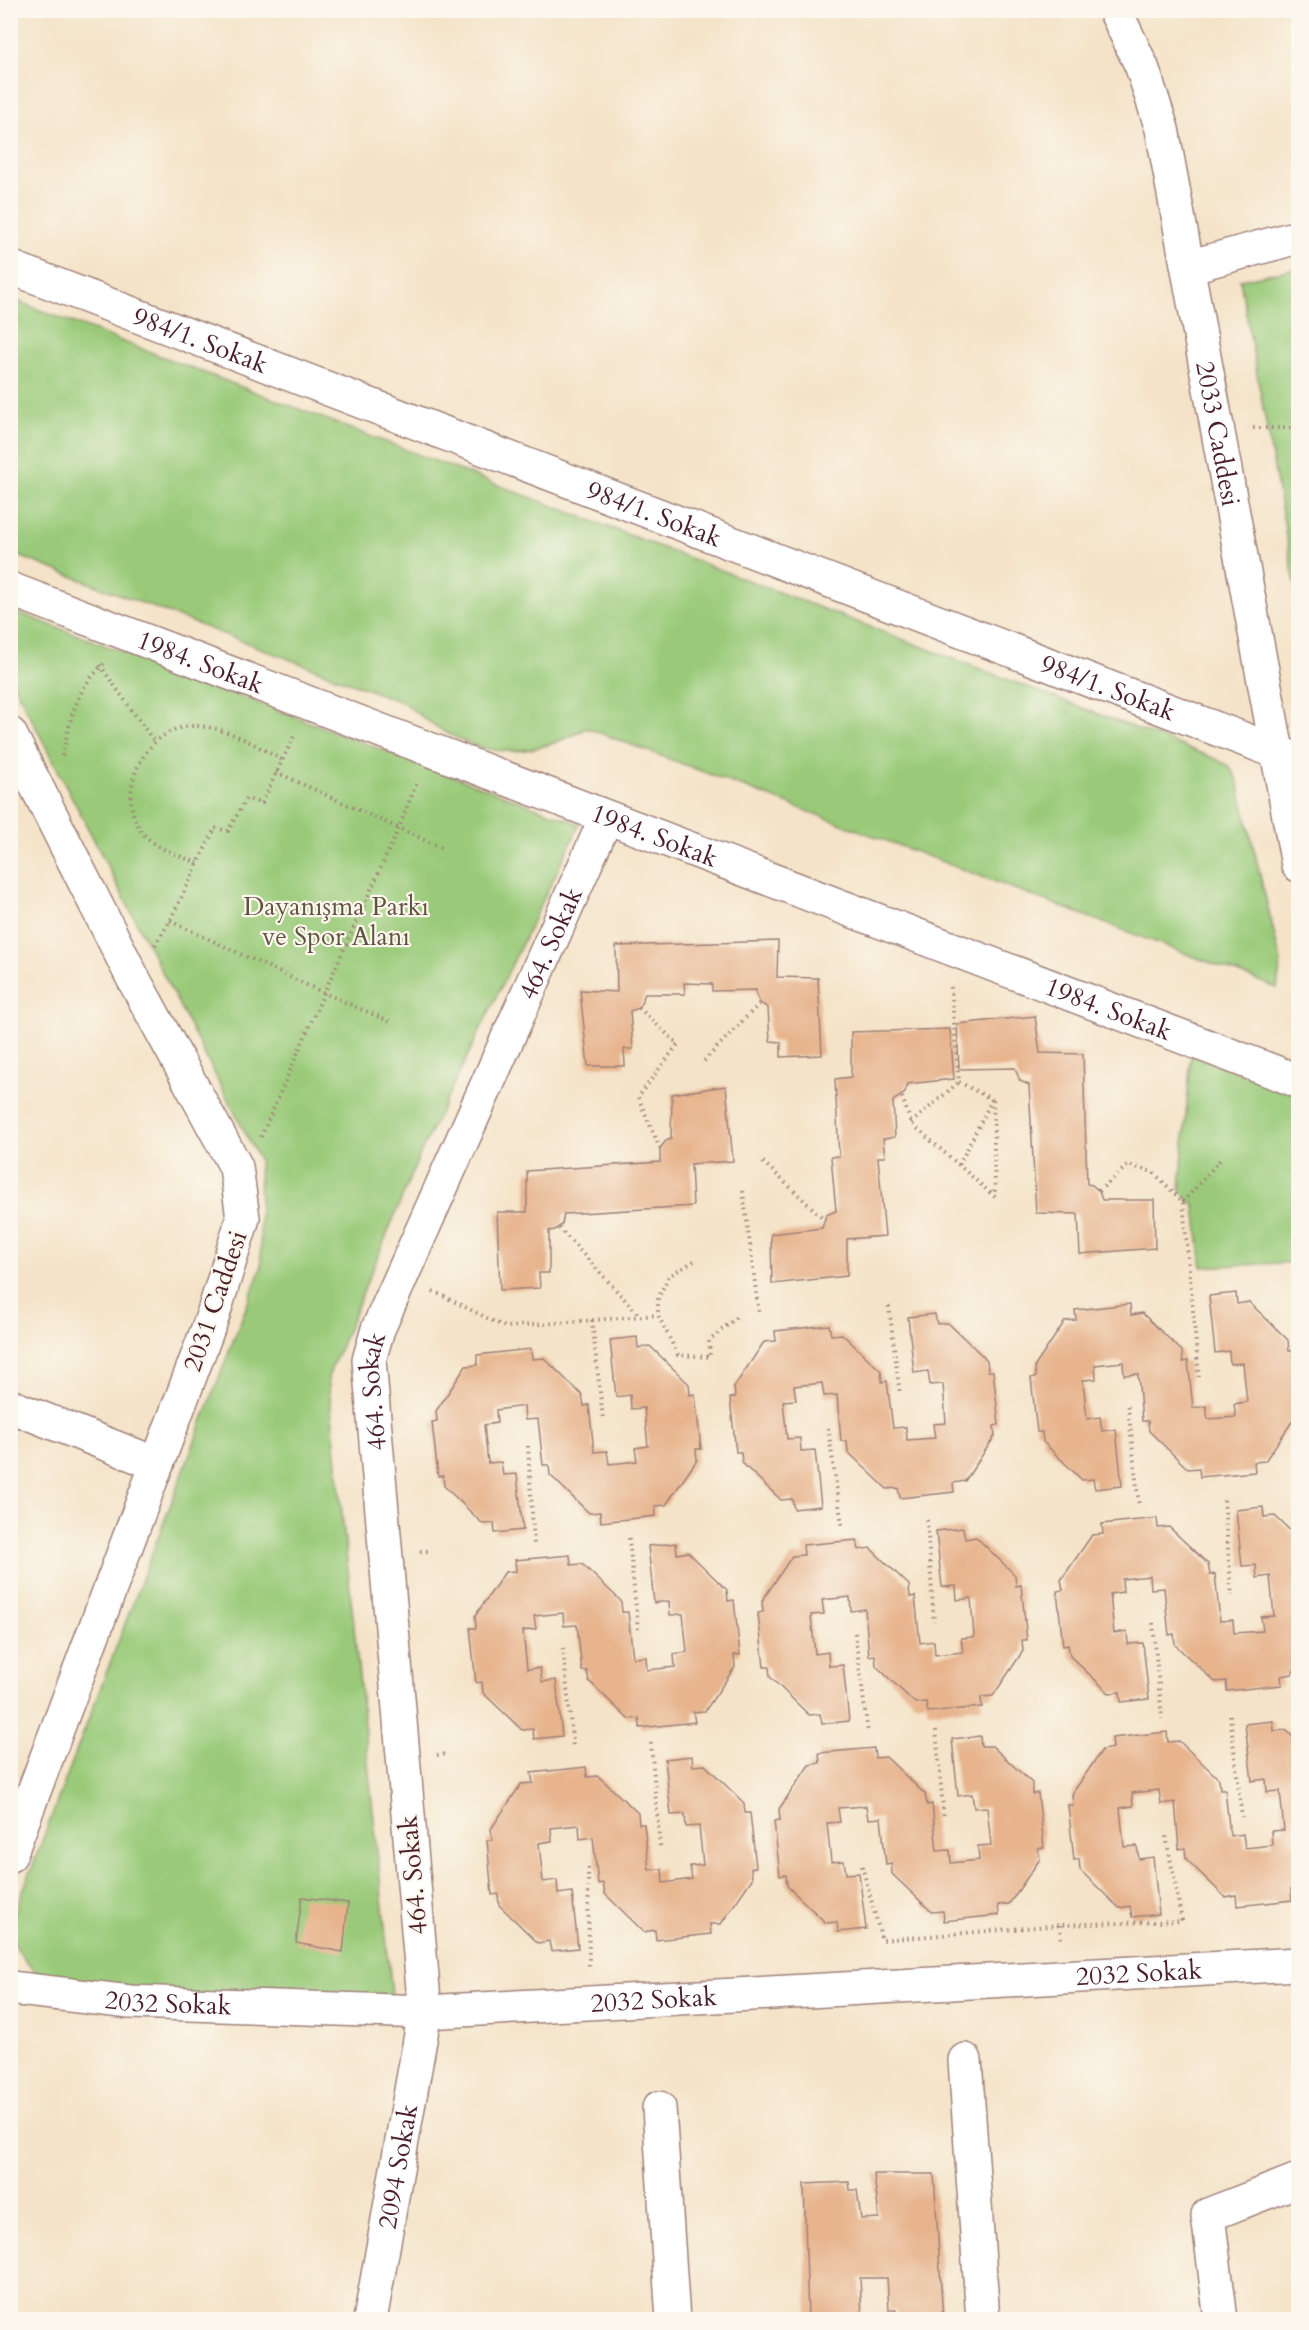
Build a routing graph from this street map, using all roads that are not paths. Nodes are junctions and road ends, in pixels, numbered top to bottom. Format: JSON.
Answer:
{"nodes":[{"id":1,"x":1115,"y":10,"type":"edge"},
{"id":2,"x":1299,"y":237,"type":"edge"},
{"id":3,"x":10,"y":267,"type":"edge"},
{"id":4,"x":1188,"y":267,"type":"junction"},
{"id":5,"x":10,"y":589,"type":"edge"},
{"id":6,"x":10,"y":734,"type":"edge"},
{"id":7,"x":1288,"y":756,"type":"edge"},
{"id":8,"x":606,"y":818,"type":"junction"},
{"id":9,"x":1299,"y":865,"type":"edge"},
{"id":10,"x":1299,"y":1081,"type":"edge"},
{"id":11,"x":10,"y":1406,"type":"edge"},
{"id":12,"x":157,"y":1464,"type":"junction"},
{"id":13,"x":10,"y":1855,"type":"edge"},
{"id":14,"x":1299,"y":1964,"type":"edge"},
{"id":15,"x":10,"y":1988,"type":"edge"},
{"id":16,"x":425,"y":2012,"type":"junction"},
{"id":17,"x":965,"y":2060,"type":"dead end"},
{"id":18,"x":659,"y":2108,"type":"dead end"},
{"id":19,"x":1299,"y":2180,"type":"edge"},
{"id":20,"x":370,"y":2319,"type":"edge"},
{"id":21,"x":673,"y":2319,"type":"edge"},
{"id":22,"x":983,"y":2319,"type":"edge"},
{"id":23,"x":1221,"y":2319,"type":"edge"}],
"edges":[{"from":1,"to":4,"type":"street","name":"2033 Caddesi"},
{"from":2,"to":4,"type":"street"},
{"from":3,"to":7,"type":"street","name":"984/1. Sokak"},
{"from":4,"to":7,"type":"street","name":"2033 Caddesi"},
{"from":5,"to":8,"type":"street","name":"1984. Sokak"},
{"from":6,"to":12,"type":"street","name":"2031 Caddesi"},
{"from":7,"to":9,"type":"street","name":"2033 Caddesi"},
{"from":8,"to":10,"type":"street","name":"1984. Sokak"},
{"from":8,"to":16,"type":"street","name":"464. Sokak"},
{"from":11,"to":12,"type":"street"},
{"from":12,"to":13,"type":"street","name":"2031 Caddesi"},
{"from":14,"to":16,"type":"street","name":"2032 Sokak"},
{"from":15,"to":16,"type":"street","name":"2032 Sokak"},
{"from":16,"to":20,"type":"street","name":"2094 Sokak"},
{"from":17,"to":22,"type":"street"},
{"from":18,"to":21,"type":"street"},
{"from":19,"to":23,"type":"street"}]}
